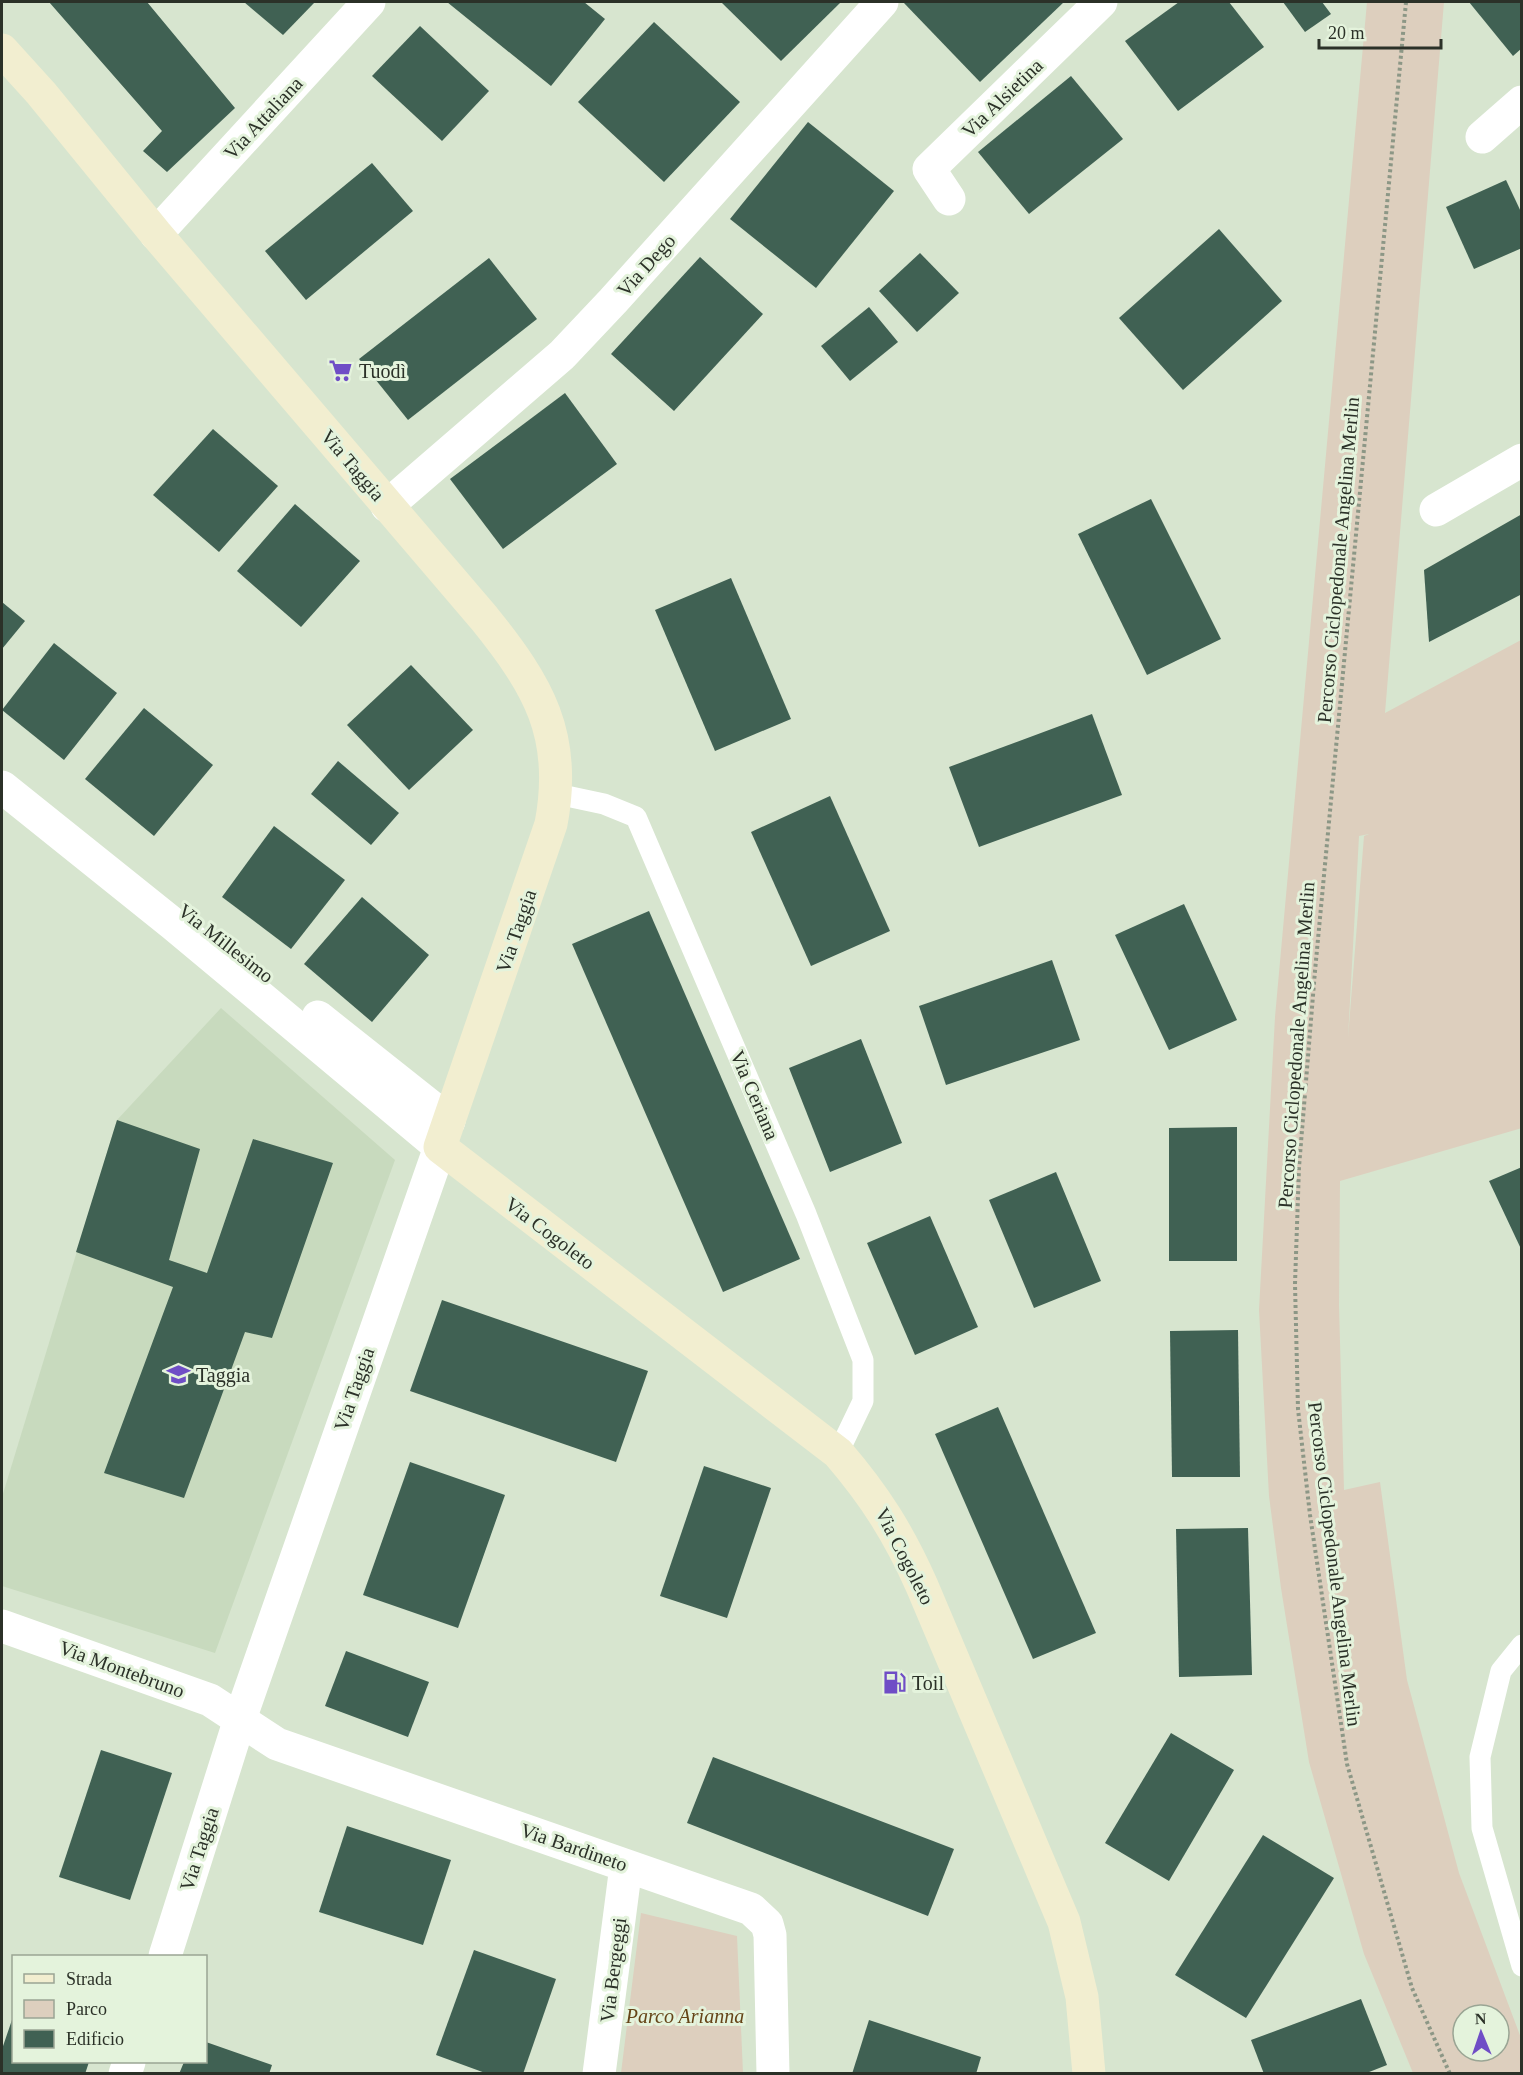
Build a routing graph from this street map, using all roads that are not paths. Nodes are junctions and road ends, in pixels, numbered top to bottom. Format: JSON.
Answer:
{"nodes":[{"id":1,"x":369,"y":2,"type":"edge"},
{"id":2,"x":882,"y":2,"type":"edge"},
{"id":3,"x":1101,"y":2,"type":"edge"},
{"id":4,"x":2,"y":50,"type":"edge"},
{"id":5,"x":1521,"y":102,"type":"edge"},
{"id":6,"x":1482,"y":137,"type":"dead end"},
{"id":7,"x":949,"y":199,"type":"dead end"},
{"id":8,"x":156,"y":234,"type":"junction"},
{"id":9,"x":1521,"y":460,"type":"edge"},
{"id":10,"x":387,"y":506,"type":"junction"},
{"id":11,"x":1436,"y":510,"type":"dead end"},
{"id":12,"x":2,"y":766,"type":"edge"},
{"id":13,"x":2,"y":787,"type":"edge"},
{"id":14,"x":557,"y":794,"type":"junction"},
{"id":15,"x":445,"y":1134,"type":"junction"},
{"id":16,"x":837,"y":1453,"type":"junction"},
{"id":17,"x":2,"y":1626,"type":"edge"},
{"id":18,"x":1521,"y":1645,"type":"edge"},
{"id":19,"x":240,"y":1719,"type":"junction"},
{"id":20,"x":626,"y":1866,"type":"junction"},
{"id":21,"x":165,"y":1955,"type":"edge"},
{"id":22,"x":1521,"y":1966,"type":"edge"},
{"id":23,"x":599,"y":2073,"type":"edge"},
{"id":24,"x":773,"y":2073,"type":"edge"},
{"id":25,"x":1089,"y":2073,"type":"edge"}],
"edges":[{"from":1,"to":8,"type":"street","name":"Via Attaliana"},
{"from":2,"to":10,"type":"street","name":"Via Dego"},
{"from":3,"to":7,"type":"street","name":"Via Alsietina"},
{"from":4,"to":8,"type":"street","name":"Via Taggia"},
{"from":5,"to":6,"type":"street"},
{"from":8,"to":10,"type":"street","name":"Via Taggia"},
{"from":9,"to":11,"type":"street"},
{"from":10,"to":14,"type":"street","name":"Via Taggia"},
{"from":12,"to":15,"type":"street","name":"Via Millesimo"},
{"from":13,"to":15,"type":"street","name":"Via Millesimo"},
{"from":14,"to":15,"type":"street","name":"Via Taggia"},
{"from":14,"to":16,"type":"lane","name":"Via Ceriana"},
{"from":15,"to":16,"type":"street","name":"Via Cogoleto"},
{"from":15,"to":19,"type":"street","name":"Via Taggia"},
{"from":16,"to":25,"type":"street","name":"Via Cogoleto"},
{"from":17,"to":19,"type":"street","name":"Via Montebruno"},
{"from":18,"to":22,"type":"lane"},
{"from":19,"to":20,"type":"street","name":"Via Bardineto"},
{"from":19,"to":21,"type":"street","name":"Via Taggia"},
{"from":20,"to":23,"type":"street","name":"Via Bergeggi"},
{"from":20,"to":24,"type":"street","name":"Via Bardineto"}]}
